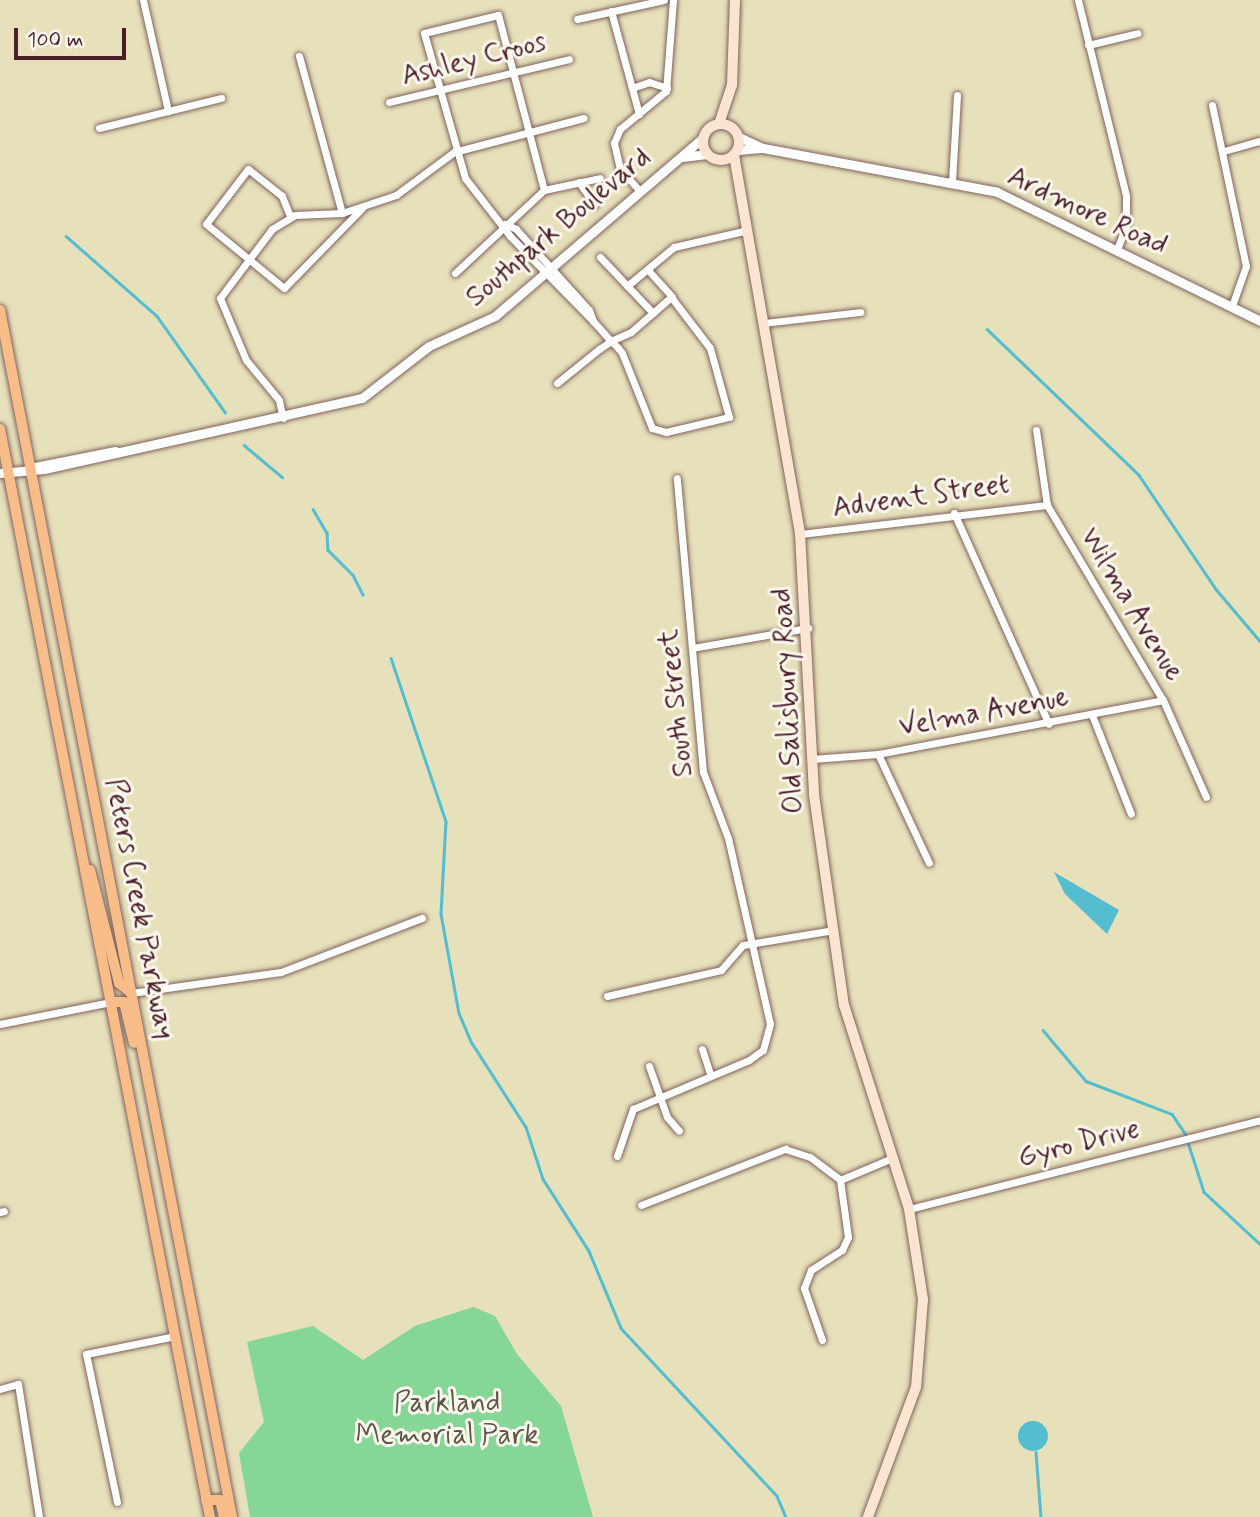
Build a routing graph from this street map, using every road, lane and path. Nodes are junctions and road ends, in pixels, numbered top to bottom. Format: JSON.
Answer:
{"nodes":[{"id":1,"x":143,"y":0,"type":"edge"},
{"id":2,"x":664,"y":0,"type":"edge"},
{"id":3,"x":673,"y":0,"type":"edge"},
{"id":4,"x":735,"y":0,"type":"edge"},
{"id":5,"x":1078,"y":0,"type":"edge"},
{"id":6,"x":611,"y":12,"type":"junction"},
{"id":7,"x":577,"y":19,"type":"dead end"},
{"id":8,"x":1138,"y":33,"type":"dead end"},
{"id":9,"x":1088,"y":45,"type":"junction"},
{"id":10,"x":299,"y":56,"type":"dead end"},
{"id":11,"x":569,"y":59,"type":"dead end"},
{"id":12,"x":514,"y":72,"type":"junction"},
{"id":13,"x":632,"y":88,"type":"junction"},
{"id":14,"x":667,"y":88,"type":"junction"},
{"id":15,"x":439,"y":90,"type":"junction"},
{"id":16,"x":957,"y":95,"type":"dead end"},
{"id":17,"x":221,"y":98,"type":"dead end"},
{"id":18,"x":730,"y":101,"type":"junction"},
{"id":19,"x":390,"y":102,"type":"dead end"},
{"id":20,"x":1212,"y":105,"type":"dead end"},
{"id":21,"x":168,"y":111,"type":"junction"},
{"id":22,"x":639,"y":114,"type":"junction"},
{"id":23,"x":584,"y":118,"type":"dead end"},
{"id":24,"x":719,"y":124,"type":"junction"},
{"id":25,"x":99,"y":128,"type":"dead end"},
{"id":26,"x":529,"y":132,"type":"junction"},
{"id":27,"x":736,"y":133,"type":"junction"},
{"id":28,"x":703,"y":138,"type":"junction"},
{"id":29,"x":1260,"y":141,"type":"edge"},
{"id":30,"x":762,"y":148,"type":"junction"},
{"id":31,"x":1224,"y":151,"type":"junction"},
{"id":32,"x":454,"y":152,"type":"junction"},
{"id":33,"x":736,"y":153,"type":"junction"},
{"id":34,"x":707,"y":154,"type":"junction"},
{"id":35,"x":680,"y":157,"type":"junction"},
{"id":36,"x":722,"y":160,"type":"junction"},
{"id":37,"x":600,"y":178,"type":"dead end"},
{"id":38,"x":579,"y":182,"type":"junction"},
{"id":39,"x":952,"y":182,"type":"junction"},
{"id":40,"x":739,"y":184,"type":"junction"},
{"id":41,"x":638,"y":189,"type":"junction"},
{"id":42,"x":544,"y":190,"type":"junction"},
{"id":43,"x":594,"y":204,"type":"dead end"},
{"id":44,"x":363,"y":206,"type":"junction"},
{"id":45,"x":342,"y":213,"type":"junction"},
{"id":46,"x":290,"y":216,"type":"junction"},
{"id":47,"x":505,"y":224,"type":"junction"},
{"id":48,"x":748,"y":230,"type":"junction"},
{"id":49,"x":528,"y":242,"type":"junction"},
{"id":50,"x":521,"y":249,"type":"junction"},
{"id":51,"x":1117,"y":249,"type":"junction"},
{"id":52,"x":600,"y":257,"type":"dead end"},
{"id":53,"x":247,"y":258,"type":"junction"},
{"id":54,"x":648,"y":270,"type":"junction"},
{"id":55,"x":455,"y":273,"type":"dead end"},
{"id":56,"x":549,"y":273,"type":"junction"},
{"id":57,"x":627,"y":286,"type":"junction"},
{"id":58,"x":671,"y":297,"type":"junction"},
{"id":59,"x":1232,"y":306,"type":"junction"},
{"id":60,"x":0,"y":310,"type":"edge"},
{"id":61,"x":860,"y":312,"type":"dead end"},
{"id":62,"x":653,"y":313,"type":"junction"},
{"id":63,"x":1260,"y":321,"type":"edge"},
{"id":64,"x":764,"y":323,"type":"junction"},
{"id":65,"x":611,"y":341,"type":"junction"},
{"id":66,"x":557,"y":383,"type":"dead end"},
{"id":67,"x":283,"y":418,"type":"junction"},
{"id":68,"x":0,"y":429,"type":"edge"},
{"id":69,"x":1036,"y":430,"type":"dead end"},
{"id":70,"x":30,"y":468,"type":"junction"},
{"id":71,"x":4,"y":472,"type":"edge"},
{"id":72,"x":677,"y":478,"type":"dead end"},
{"id":73,"x":1047,"y":505,"type":"junction"},
{"id":74,"x":954,"y":513,"type":"junction"},
{"id":75,"x":800,"y":534,"type":"junction"},
{"id":76,"x":809,"y":628,"type":"junction"},
{"id":77,"x":692,"y":648,"type":"junction"},
{"id":78,"x":1163,"y":700,"type":"junction"},
{"id":79,"x":1092,"y":715,"type":"junction"},
{"id":80,"x":1049,"y":724,"type":"junction"},
{"id":81,"x":878,"y":754,"type":"junction"},
{"id":82,"x":812,"y":760,"type":"junction"},
{"id":83,"x":1206,"y":797,"type":"dead end"},
{"id":84,"x":1131,"y":814,"type":"dead end"},
{"id":85,"x":84,"y":862,"type":"junction"},
{"id":86,"x":929,"y":863,"type":"dead end"},
{"id":87,"x":422,"y":918,"type":"dead end"},
{"id":88,"x":834,"y":930,"type":"junction"},
{"id":89,"x":752,"y":942,"type":"junction"},
{"id":90,"x":131,"y":993,"type":"junction"},
{"id":91,"x":607,"y":996,"type":"dead end"},
{"id":92,"x":111,"y":1002,"type":"junction"},
{"id":93,"x":0,"y":1024,"type":"edge"},
{"id":94,"x":702,"y":1049,"type":"dead end"},
{"id":95,"x":649,"y":1066,"type":"dead end"},
{"id":96,"x":710,"y":1074,"type":"junction"},
{"id":97,"x":658,"y":1094,"type":"junction"},
{"id":98,"x":153,"y":1098,"type":"junction"},
{"id":99,"x":1260,"y":1120,"type":"edge"},
{"id":100,"x":679,"y":1131,"type":"dead end"},
{"id":101,"x":617,"y":1156,"type":"dead end"},
{"id":102,"x":892,"y":1158,"type":"junction"},
{"id":103,"x":840,"y":1180,"type":"junction"},
{"id":104,"x":641,"y":1205,"type":"dead end"},
{"id":105,"x":909,"y":1209,"type":"junction"},
{"id":106,"x":175,"y":1336,"type":"junction"},
{"id":107,"x":822,"y":1340,"type":"dead end"},
{"id":108,"x":0,"y":1389,"type":"edge"},
{"id":109,"x":206,"y":1500,"type":"junction"},
{"id":110,"x":117,"y":1502,"type":"dead end"},
{"id":111,"x":39,"y":1517,"type":"edge"},
{"id":112,"x":210,"y":1517,"type":"edge"},
{"id":113,"x":224,"y":1517,"type":"edge"},
{"id":114,"x":232,"y":1517,"type":"edge"},
{"id":115,"x":868,"y":1517,"type":"edge"}],
"edges":[{"from":1,"to":21,"type":"street"},
{"from":2,"to":6,"type":"street"},
{"from":3,"to":14,"type":"street"},
{"from":4,"to":18,"type":"main road","name":"Old Salisbury Road"},
{"from":5,"to":9,"type":"street"},
{"from":6,"to":7,"type":"street"},
{"from":6,"to":13,"type":"street"},
{"from":8,"to":9,"type":"street"},
{"from":9,"to":51,"type":"street"},
{"from":10,"to":45,"type":"street"},
{"from":11,"to":12,"type":"street","name":"Ashley Croos"},
{"from":12,"to":15,"type":"street","name":"Ashley Croos"},
{"from":12,"to":15,"type":"street"},
{"from":12,"to":26,"type":"street"},
{"from":13,"to":14,"type":"street"},
{"from":13,"to":22,"type":"street"},
{"from":14,"to":22,"type":"street"},
{"from":15,"to":19,"type":"street","name":"Ashley Croos"},
{"from":15,"to":32,"type":"street"},
{"from":16,"to":39,"type":"street"},
{"from":17,"to":21,"type":"street"},
{"from":18,"to":24,"type":"main road","name":"Old Salisbury Road"},
{"from":18,"to":27,"type":"main road","name":"Old Salisbury Road"},
{"from":20,"to":31,"type":"street"},
{"from":21,"to":25,"type":"street"},
{"from":22,"to":41,"type":"street"},
{"from":23,"to":26,"type":"street"},
{"from":24,"to":27,"type":"main road"},
{"from":24,"to":28,"type":"main road","name":"Old Salisbury Road"},
{"from":26,"to":32,"type":"street"},
{"from":26,"to":42,"type":"street"},
{"from":27,"to":30,"type":"street","name":"Ardmore Road"},
{"from":27,"to":33,"type":"main road","name":"Old Salisbury Road"},
{"from":28,"to":34,"type":"main road"},
{"from":28,"to":35,"type":"street","name":"Southpark Boulevard"},
{"from":29,"to":31,"type":"street"},
{"from":30,"to":33,"type":"street","name":"Ardmore Road"},
{"from":30,"to":39,"type":"street","name":"Ardmore Road"},
{"from":31,"to":59,"type":"street"},
{"from":32,"to":44,"type":"street"},
{"from":32,"to":47,"type":"street"},
{"from":33,"to":36,"type":"main road"},
{"from":33,"to":40,"type":"main road","name":"Old Salisbury Road"},
{"from":34,"to":35,"type":"street","name":"Southpark Boulevard"},
{"from":34,"to":36,"type":"main road"},
{"from":35,"to":41,"type":"street","name":"Southpark Boulevard"},
{"from":36,"to":40,"type":"main road","name":"Old Salisbury Road"},
{"from":37,"to":38,"type":"street"},
{"from":38,"to":42,"type":"street"},
{"from":38,"to":43,"type":"street"},
{"from":39,"to":51,"type":"street","name":"Ardmore Road"},
{"from":40,"to":48,"type":"main road","name":"Old Salisbury Road"},
{"from":41,"to":56,"type":"street","name":"Southpark Boulevard"},
{"from":42,"to":47,"type":"street"},
{"from":44,"to":45,"type":"street"},
{"from":44,"to":53,"type":"street"},
{"from":45,"to":46,"type":"street"},
{"from":46,"to":53,"type":"street"},
{"from":46,"to":53,"type":"street"},
{"from":47,"to":49,"type":"street"},
{"from":47,"to":50,"type":"street"},
{"from":47,"to":55,"type":"street"},
{"from":48,"to":54,"type":"street"},
{"from":48,"to":64,"type":"main road","name":"Old Salisbury Road"},
{"from":49,"to":50,"type":"street"},
{"from":49,"to":56,"type":"street"},
{"from":50,"to":56,"type":"street"},
{"from":51,"to":59,"type":"street","name":"Ardmore Road"},
{"from":52,"to":57,"type":"street"},
{"from":53,"to":67,"type":"street"},
{"from":54,"to":57,"type":"street"},
{"from":54,"to":58,"type":"street"},
{"from":56,"to":65,"type":"street"},
{"from":56,"to":67,"type":"street","name":"Southpark Boulevard"},
{"from":57,"to":62,"type":"street"},
{"from":58,"to":62,"type":"street"},
{"from":58,"to":65,"type":"street"},
{"from":59,"to":63,"type":"street","name":"Ardmore Road"},
{"from":60,"to":70,"type":"main road","name":"Peters Creek Parkway"},
{"from":61,"to":64,"type":"street"},
{"from":62,"to":65,"type":"street"},
{"from":64,"to":75,"type":"main road","name":"Old Salisbury Road"},
{"from":65,"to":66,"type":"street"},
{"from":67,"to":70,"type":"street","name":"Southpark Boulevard"},
{"from":68,"to":71,"type":"main road","name":"Peters Creek Parkway"},
{"from":69,"to":73,"type":"street","name":"Wilma Avenue"},
{"from":70,"to":71,"type":"street","name":"Southpark Boulevard"},
{"from":70,"to":90,"type":"main road","name":"Peters Creek Parkway"},
{"from":71,"to":85,"type":"main road","name":"Peters Creek Parkway"},
{"from":72,"to":77,"type":"street","name":"South Street"},
{"from":73,"to":74,"type":"street","name":"Advent Street"},
{"from":73,"to":78,"type":"street","name":"Wilma Avenue"},
{"from":74,"to":75,"type":"street","name":"Advent Street"},
{"from":74,"to":80,"type":"street"},
{"from":75,"to":76,"type":"main road","name":"Old Salisbury Road"},
{"from":76,"to":77,"type":"street"},
{"from":76,"to":82,"type":"main road","name":"Old Salisbury Road"},
{"from":77,"to":89,"type":"street","name":"South Street"},
{"from":78,"to":79,"type":"street","name":"Velma Avenue"},
{"from":78,"to":83,"type":"street","name":"Wilma Avenue"},
{"from":79,"to":80,"type":"street","name":"Velma Avenue"},
{"from":79,"to":84,"type":"street"},
{"from":80,"to":81,"type":"street","name":"Velma Avenue"},
{"from":81,"to":82,"type":"street","name":"Velma Avenue"},
{"from":81,"to":86,"type":"street"},
{"from":82,"to":88,"type":"main road","name":"Old Salisbury Road"},
{"from":85,"to":90,"type":"main road"},
{"from":85,"to":92,"type":"main road","name":"Peters Creek Parkway"},
{"from":87,"to":90,"type":"street"},
{"from":88,"to":89,"type":"street"},
{"from":88,"to":102,"type":"main road","name":"Old Salisbury Road"},
{"from":89,"to":91,"type":"street"},
{"from":89,"to":96,"type":"street","name":"South Street"},
{"from":90,"to":98,"type":"main road","name":"Peters Creek Parkway"},
{"from":92,"to":93,"type":"street"},
{"from":92,"to":98,"type":"main road"},
{"from":92,"to":106,"type":"main road","name":"Peters Creek Parkway"},
{"from":94,"to":96,"type":"street"},
{"from":95,"to":97,"type":"street"},
{"from":96,"to":97,"type":"street"},
{"from":97,"to":100,"type":"street"},
{"from":97,"to":101,"type":"street"},
{"from":98,"to":114,"type":"main road","name":"Peters Creek Parkway"},
{"from":99,"to":105,"type":"street","name":"Gyro Drive"},
{"from":102,"to":103,"type":"street"},
{"from":102,"to":105,"type":"main road","name":"Old Salisbury Road"},
{"from":103,"to":104,"type":"street"},
{"from":103,"to":107,"type":"street"},
{"from":105,"to":115,"type":"main road","name":"Old Salisbury Road"},
{"from":106,"to":109,"type":"main road","name":"Peters Creek Parkway"},
{"from":106,"to":110,"type":"street"},
{"from":108,"to":111,"type":"street"},
{"from":109,"to":112,"type":"main road","name":"Peters Creek Parkway"},
{"from":109,"to":113,"type":"main road"}]}
